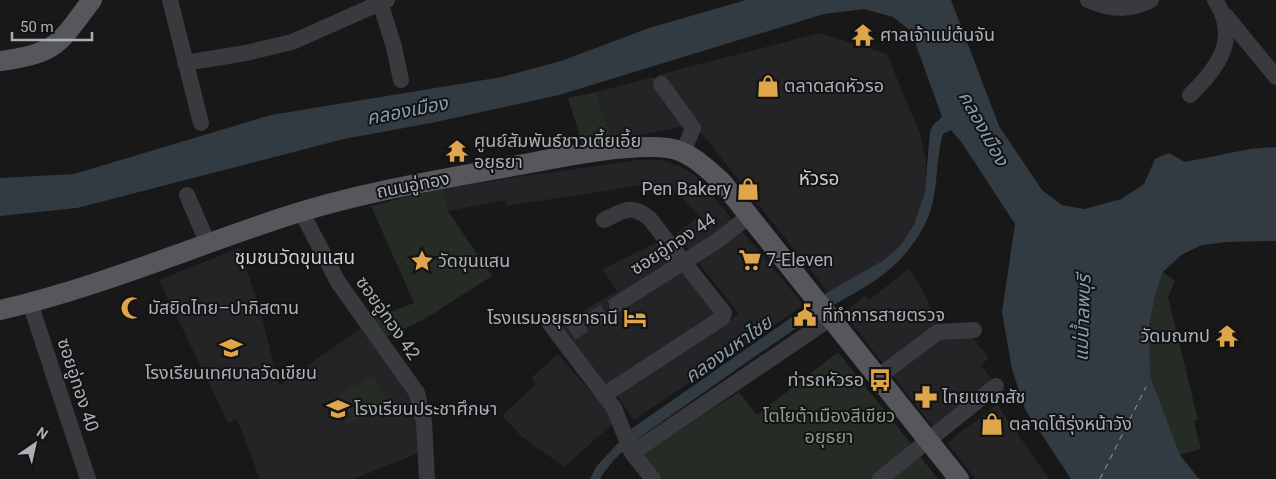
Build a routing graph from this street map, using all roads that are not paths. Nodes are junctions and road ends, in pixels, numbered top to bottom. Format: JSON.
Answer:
{"nodes":[{"id":1,"x":92,"y":0,"type":"edge"},
{"id":2,"x":170,"y":0,"type":"edge"},
{"id":3,"x":1088,"y":0,"type":"edge"},
{"id":4,"x":1150,"y":0,"type":"edge"},
{"id":5,"x":1215,"y":0,"type":"edge"},
{"id":6,"x":383,"y":1,"type":"edge"},
{"id":7,"x":1224,"y":14,"type":"junction"},
{"id":8,"x":0,"y":61,"type":"edge"},
{"id":9,"x":185,"y":63,"type":"junction"},
{"id":10,"x":1276,"y":77,"type":"edge"},
{"id":11,"x":401,"y":80,"type":"dead end"},
{"id":12,"x":661,"y":84,"type":"dead end"},
{"id":13,"x":1190,"y":95,"type":"dead end"},
{"id":14,"x":201,"y":124,"type":"dead end"},
{"id":15,"x":683,"y":152,"type":"junction"},
{"id":16,"x":187,"y":195,"type":"dead end"},
{"id":17,"x":301,"y":212,"type":"junction"},
{"id":18,"x":749,"y":216,"type":"junction"},
{"id":19,"x":604,"y":220,"type":"dead end"},
{"id":20,"x":208,"y":244,"type":"junction"},
{"id":21,"x":684,"y":262,"type":"junction"},
{"id":22,"x":30,"y":303,"type":"junction"},
{"id":23,"x":617,"y":304,"type":"tunnel mouth"},
{"id":24,"x":0,"y":310,"type":"edge"},
{"id":25,"x":824,"y":310,"type":"junction"},
{"id":26,"x":550,"y":324,"type":"dead end"},
{"id":27,"x":974,"y":330,"type":"dead end"},
{"id":28,"x":878,"y":377,"type":"junction"},
{"id":29,"x":996,"y":386,"type":"dead end"},
{"id":30,"x":604,"y":395,"type":"junction"},
{"id":31,"x":927,"y":440,"type":"junction"},
{"id":32,"x":631,"y":450,"type":"junction"},
{"id":33,"x":88,"y":479,"type":"edge"},
{"id":34,"x":428,"y":479,"type":"edge"},
{"id":35,"x":653,"y":479,"type":"edge"},
{"id":36,"x":880,"y":479,"type":"edge"},
{"id":37,"x":958,"y":479,"type":"edge"}],
"edges":[{"from":1,"to":8,"type":"main road"},
{"from":2,"to":9,"type":"street"},
{"from":3,"to":4,"type":"street"},
{"from":5,"to":7,"type":"street"},
{"from":6,"to":9,"type":"street"},
{"from":6,"to":11,"type":"street"},
{"from":7,"to":10,"type":"street"},
{"from":7,"to":13,"type":"street"},
{"from":9,"to":14,"type":"street"},
{"from":12,"to":15,"type":"street"},
{"from":15,"to":17,"type":"main road","name":"ถนนอู่ทอง"},
{"from":15,"to":18,"type":"main road","name":"ถนนอู่ทอง"},
{"from":16,"to":20,"type":"street"},
{"from":17,"to":20,"type":"main road","name":"ถนนอู่ทอง"},
{"from":17,"to":34,"type":"street","name":"ซอยอู่ทอง 42"},
{"from":18,"to":21,"type":"street","name":"ซอยอู่ทอง 44"},
{"from":18,"to":25,"type":"main road","name":"ถนนอู่ทอง"},
{"from":19,"to":21,"type":"street"},
{"from":20,"to":22,"type":"main road","name":"ถนนอู่ทอง"},
{"from":21,"to":23,"type":"street","name":"ซอยอู่ทอง 44"},
{"from":21,"to":30,"type":"street"},
{"from":22,"to":24,"type":"main road","name":"ถนนอู่ทอง"},
{"from":22,"to":33,"type":"street","name":"ซอยอู่ทอง 40"},
{"from":25,"to":28,"type":"main road","name":"ถนนอู่ทอง"},
{"from":25,"to":32,"type":"street"},
{"from":26,"to":30,"type":"street"},
{"from":27,"to":28,"type":"street"},
{"from":28,"to":31,"type":"main road","name":"ถนนอู่ทอง"},
{"from":29,"to":31,"type":"street"},
{"from":30,"to":32,"type":"street"},
{"from":31,"to":36,"type":"street"},
{"from":31,"to":37,"type":"main road","name":"ถนนอู่ทอง"},
{"from":32,"to":35,"type":"street"}]}
